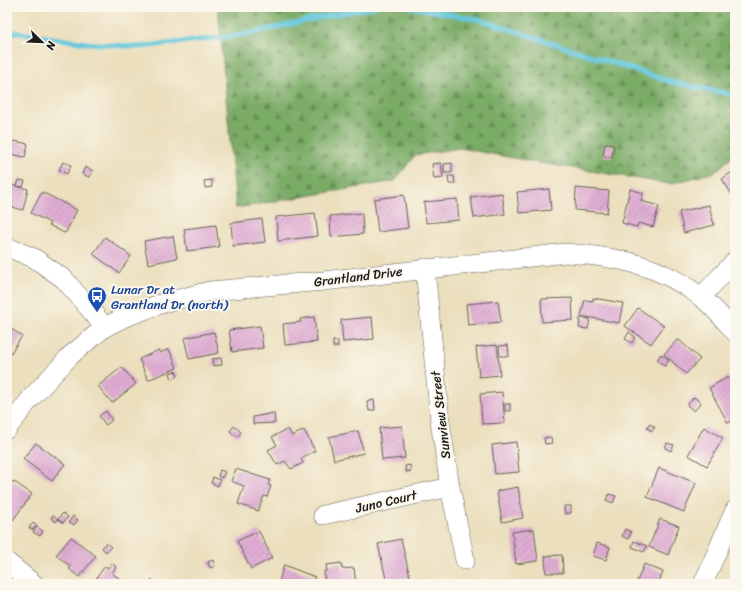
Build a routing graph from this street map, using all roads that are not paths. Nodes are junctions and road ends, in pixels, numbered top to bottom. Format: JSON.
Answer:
{"nodes":[{"id":1,"x":7,"y":247,"type":"edge"},
{"id":2,"x":735,"y":261,"type":"edge"},
{"id":3,"x":425,"y":268,"type":"junction"},
{"id":4,"x":701,"y":297,"type":"junction"},
{"id":5,"x":105,"y":327,"type":"junction"},
{"id":6,"x":735,"y":332,"type":"edge"},
{"id":7,"x":7,"y":429,"type":"edge"},
{"id":8,"x":450,"y":487,"type":"junction"},
{"id":9,"x":735,"y":510,"type":"edge"},
{"id":10,"x":323,"y":515,"type":"dead end"},
{"id":11,"x":465,"y":560,"type":"dead end"},
{"id":12,"x":7,"y":562,"type":"edge"},
{"id":13,"x":34,"y":584,"type":"edge"},
{"id":14,"x":702,"y":584,"type":"edge"}],
"edges":[{"from":1,"to":5,"type":"street"},
{"from":2,"to":4,"type":"street"},
{"from":3,"to":4,"type":"street","name":"Grantland Drive"},
{"from":3,"to":5,"type":"street","name":"Grantland Drive"},
{"from":3,"to":8,"type":"street","name":"Sunview Street"},
{"from":4,"to":6,"type":"street","name":"Grantland Drive"},
{"from":5,"to":7,"type":"street","name":"Grantland Drive"},
{"from":8,"to":10,"type":"street","name":"Juno Court"},
{"from":8,"to":11,"type":"street","name":"Sunview Street"},
{"from":9,"to":14,"type":"street"},
{"from":12,"to":13,"type":"street"}]}
